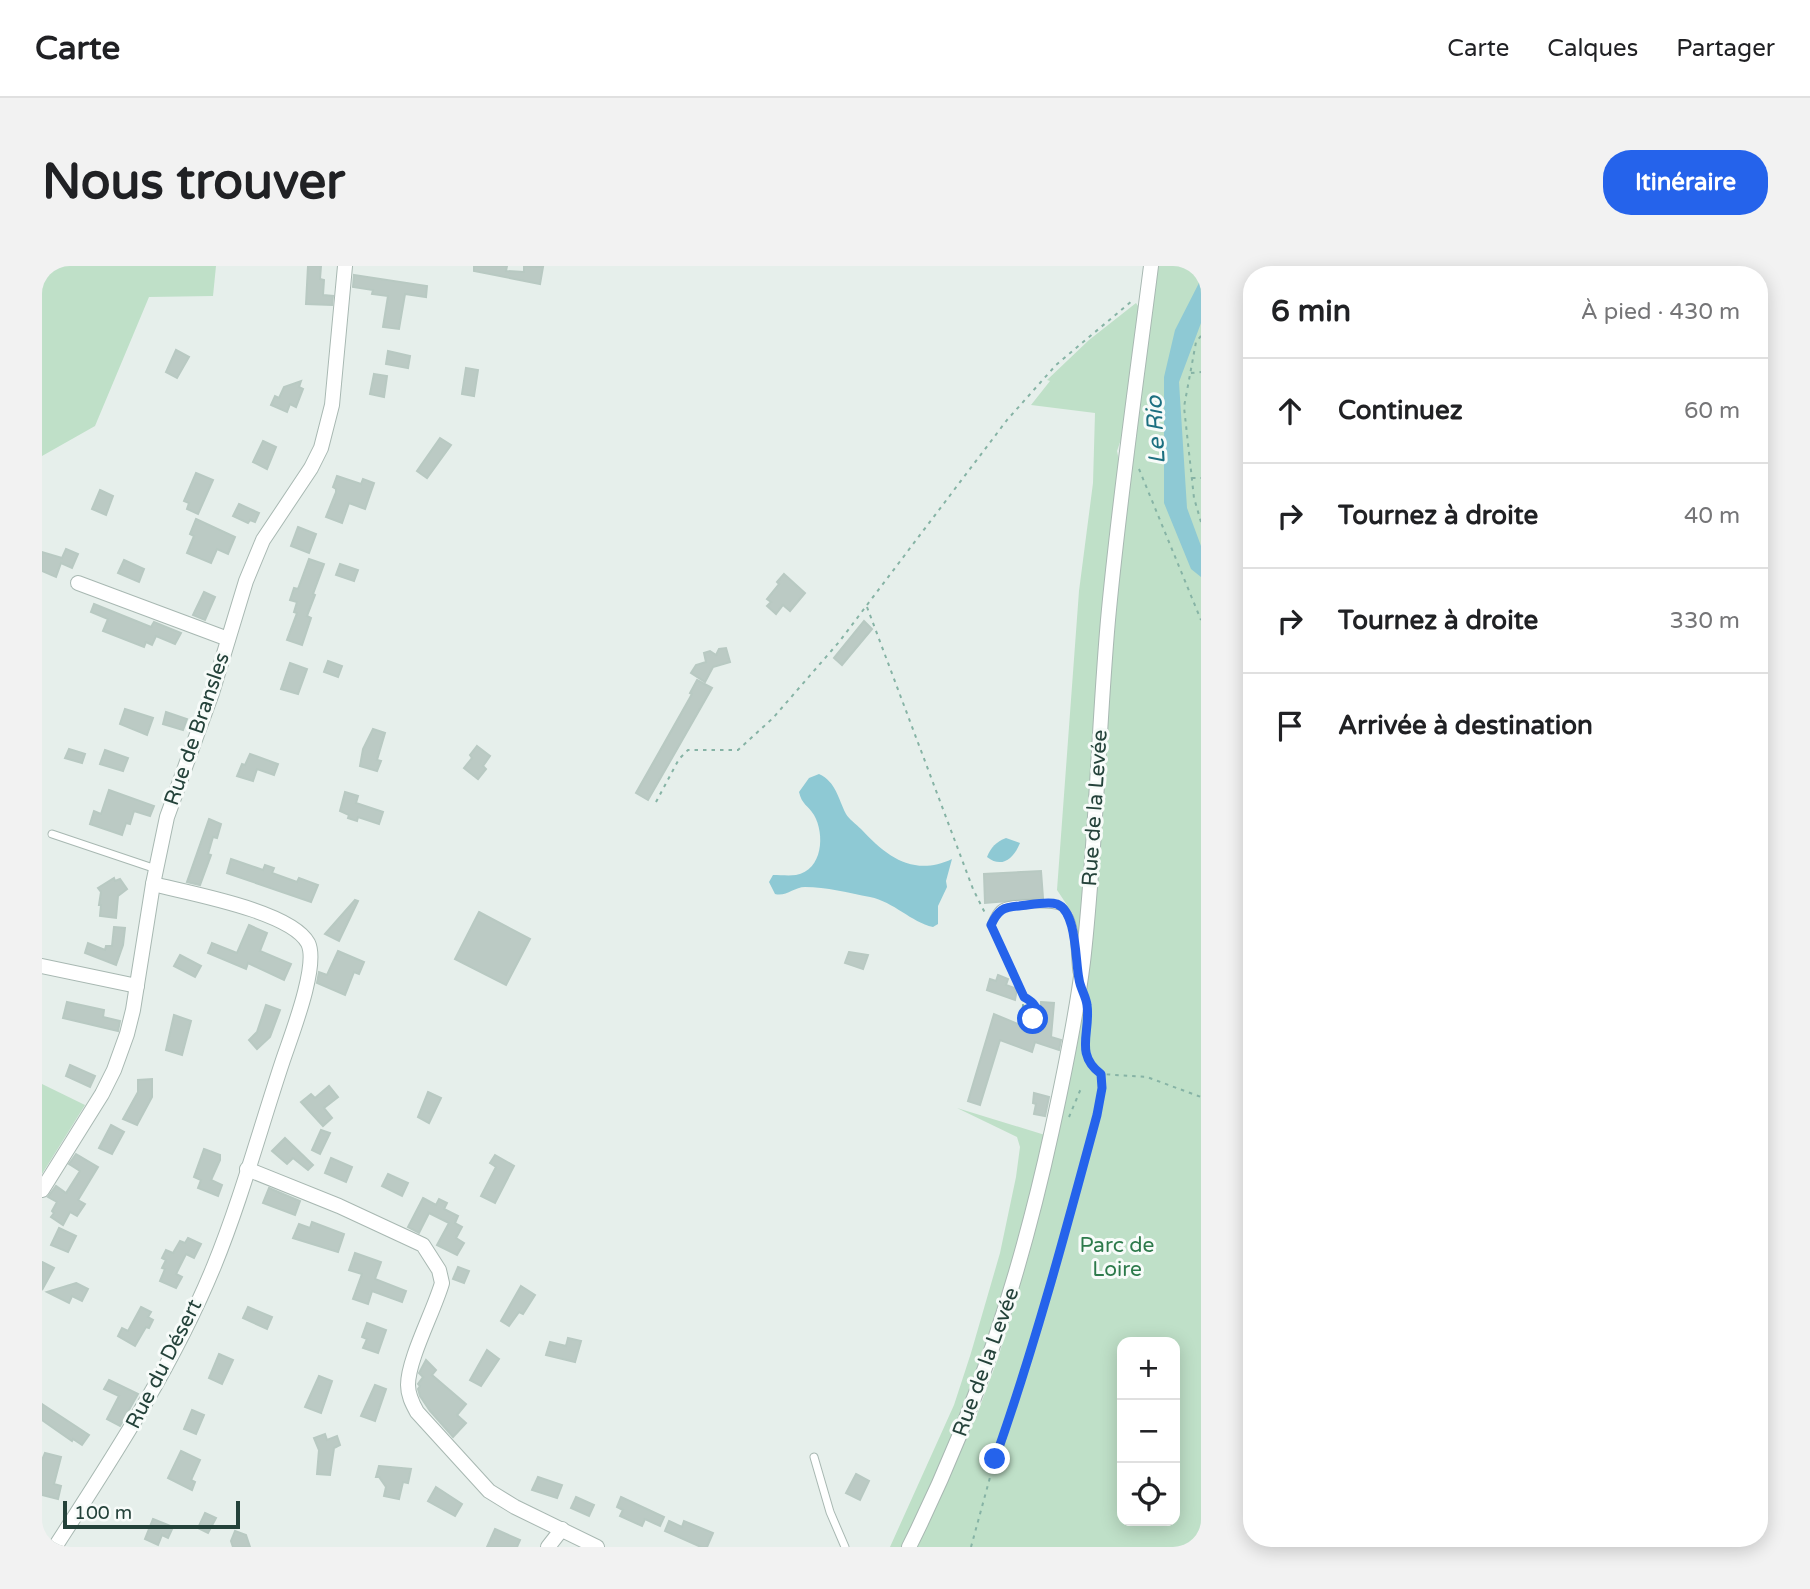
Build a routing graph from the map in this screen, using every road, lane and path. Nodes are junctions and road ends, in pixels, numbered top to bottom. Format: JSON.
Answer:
{"nodes":[{"id":1,"x":345,"y":266,"type":"edge"},
{"id":2,"x":1151,"y":266,"type":"edge"},
{"id":3,"x":1147,"y":295,"type":"junction"},
{"id":4,"x":1201,"y":336,"type":"edge"},
{"id":5,"x":1201,"y":372,"type":"edge"},
{"id":6,"x":1190,"y":373,"type":"junction"},
{"id":7,"x":1137,"y":465,"type":"dead end"},
{"id":8,"x":1192,"y":478,"type":"junction"},
{"id":9,"x":1201,"y":478,"type":"edge"},
{"id":10,"x":1201,"y":522,"type":"edge"},
{"id":11,"x":78,"y":583,"type":"dead end"},
{"id":12,"x":866,"y":606,"type":"junction"},
{"id":13,"x":1201,"y":620,"type":"edge"},
{"id":14,"x":228,"y":639,"type":"junction"},
{"id":15,"x":656,"y":802,"type":"dead end"},
{"id":16,"x":52,"y":834,"type":"dead end"},
{"id":17,"x":154,"y":876,"type":"junction"},
{"id":18,"x":991,"y":925,"type":"junction"},
{"id":19,"x":42,"y":966,"type":"edge"},
{"id":20,"x":1079,"y":983,"type":"junction"},
{"id":21,"x":137,"y":986,"type":"junction"},
{"id":22,"x":1024,"y":997,"type":"junction"},
{"id":23,"x":1085,"y":1034,"type":"dead end"},
{"id":24,"x":1101,"y":1074,"type":"junction"},
{"id":25,"x":1201,"y":1097,"type":"edge"},
{"id":26,"x":247,"y":1168,"type":"junction"},
{"id":27,"x":42,"y":1190,"type":"edge"},
{"id":28,"x":814,"y":1457,"type":"dead end"},
{"id":29,"x":562,"y":1529,"type":"junction"},
{"id":30,"x":55,"y":1547,"type":"edge"},
{"id":31,"x":548,"y":1547,"type":"edge"},
{"id":32,"x":597,"y":1547,"type":"edge"},
{"id":33,"x":845,"y":1547,"type":"edge"},
{"id":34,"x":909,"y":1547,"type":"edge"},
{"id":35,"x":971,"y":1547,"type":"edge"}],
"edges":[{"from":1,"to":14,"type":"street","name":"Rue de Bransles"},
{"from":2,"to":3,"type":"street","name":"Rue de la Levée"},
{"from":3,"to":12,"type":"path"},
{"from":3,"to":20,"type":"street","name":"Rue de la Levée"},
{"from":4,"to":6,"type":"path"},
{"from":5,"to":6,"type":"path"},
{"from":6,"to":8,"type":"path"},
{"from":7,"to":13,"type":"path"},
{"from":8,"to":9,"type":"path"},
{"from":8,"to":10,"type":"path"},
{"from":11,"to":14,"type":"street"},
{"from":12,"to":15,"type":"path"},
{"from":12,"to":18,"type":"path"},
{"from":14,"to":17,"type":"street","name":"Rue de Bransles"},
{"from":16,"to":17,"type":"lane"},
{"from":17,"to":21,"type":"street","name":"Rue de Bransles"},
{"from":17,"to":26,"type":"street","name":"Rue du Désert"},
{"from":18,"to":20,"type":"lane"},
{"from":18,"to":22,"type":"path"},
{"from":19,"to":21,"type":"street"},
{"from":20,"to":34,"type":"street","name":"Rue de la Levée"},
{"from":21,"to":27,"type":"street","name":"Rue de Bransles"},
{"from":22,"to":22,"type":"path"},
{"from":23,"to":24,"type":"path"},
{"from":24,"to":25,"type":"path"},
{"from":24,"to":35,"type":"path"},
{"from":26,"to":29,"type":"street"},
{"from":26,"to":30,"type":"street","name":"Rue du Désert"},
{"from":28,"to":33,"type":"lane"},
{"from":29,"to":31,"type":"street"},
{"from":29,"to":32,"type":"street"}]}
